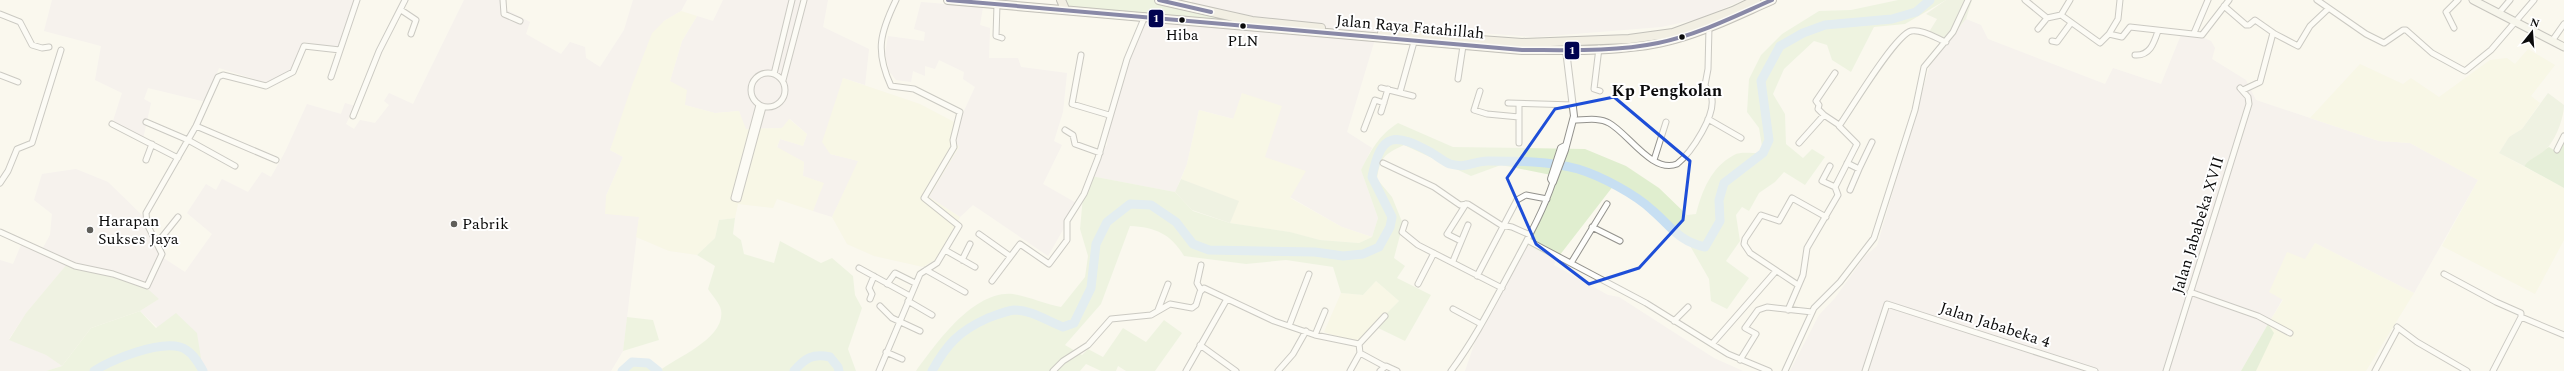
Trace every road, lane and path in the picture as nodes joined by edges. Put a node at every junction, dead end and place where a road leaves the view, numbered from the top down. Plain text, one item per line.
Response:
1 (357, 0) edge
2 (405, 0) edge
3 (503, 0) edge
4 (792, 0) edge
5 (804, 0) edge
6 (896, 0) edge
7 (948, 0) edge
8 (1049, 0) edge
9 (1061, 0) edge
10 (1163, 0) edge
11 (1756, 0) edge
12 (1772, 0) edge
13 (1968, 0) edge
14 (2025, 0) edge
15 (2070, 0) edge
16 (2120, 0) edge
17 (2208, 0) edge
18 (2229, 0) edge
19 (2317, 0) edge
20 (2458, 0) edge
21 (2473, 0) edge
22 (2510, 0) edge
23 (2534, 0) edge
24 (997, 4) junction
25 (2224, 6) junction
26 (1039, 8) junction
27 (1065, 9) junction
28 (2328, 9) junction
29 (401, 10) junction
30 (789, 11) junction
31 (2499, 13) junction
32 (0, 14) edge
33 (800, 14) junction
34 (1145, 16) junction
35 (2061, 16) junction
36 (2047, 18) junction
37 (520, 21) dead end
38 (2516, 22) junction
39 (2071, 23) junction
40 (2564, 24) edge
41 (1709, 27) junction
42 (2454, 28) dead end
43 (2038, 29) dead end
44 (2158, 31) junction
45 (2194, 33) junction
46 (2273, 33) junction
47 (411, 34) dead end
48 (1364, 34) junction
49 (2109, 34) junction
50 (1002, 38) dead end
51 (2052, 41) dead end
52 (2552, 41) junction
53 (1414, 42) junction
54 (1946, 42) junction
55 (1464, 46) junction
56 (49, 47) dead end
57 (2564, 47) edge
58 (1599, 48) junction
59 (61, 50) dead end
60 (340, 50) junction
61 (1566, 50) junction
62 (1082, 55) dead end
63 (2135, 55) dead end
64 (1835, 73) dead end
65 (774, 74) junction
66 (0, 75) edge
67 (331, 77) dead end
68 (1458, 78) dead end
69 (783, 80) junction
70 (18, 82) dead end
71 (1381, 88) dead end
72 (1388, 89) junction
73 (1480, 91) dead end
74 (1600, 91) dead end
75 (1400, 92) junction
76 (1413, 96) dead end
77 (1384, 103) junction
78 (1508, 103) dead end
79 (1520, 104) junction
80 (1574, 105) junction
81 (761, 106) junction
82 (1381, 112) dead end
83 (1109, 115) junction
84 (1824, 115) junction
85 (353, 116) dead end
86 (1519, 117) junction
87 (1708, 119) junction
88 (1573, 120) junction
89 (146, 122) dead end
90 (1666, 122) dead end
91 (112, 124) dead end
92 (1840, 125) junction
93 (196, 126) junction
94 (1364, 129) dead end
95 (1065, 130) dead end
96 (2564, 136) edge
97 (1741, 138) dead end
98 (188, 140) junction
99 (1872, 142) dead end
100 (1519, 143) dead end
101 (1799, 143) dead end
102 (152, 144) junction
103 (2557, 150) dead end
104 (1100, 153) junction
105 (178, 158) junction
106 (146, 160) dead end
107 (276, 160) dead end
108 (1654, 160) junction
109 (1383, 163) dead end
110 (1847, 163) junction
111 (235, 166) dead end
112 (1830, 166) dead end
113 (1859, 169) junction
114 (1553, 181) joint
115 (0, 183) edge
116 (1835, 187) junction
117 (1850, 190) dead end
118 (1547, 199) junction
119 (1466, 204) junction
120 (1607, 204) dead end
121 (178, 217) dead end
122 (1826, 217) junction
123 (1405, 223) dead end
124 (1468, 226) dead end
125 (1504, 226) junction
126 (1592, 227) junction
127 (0, 232) edge
128 (979, 234) dead end
129 (1528, 238) junction
130 (1461, 241) junction
131 (1620, 241) dead end
132 (158, 242) junction
133 (970, 244) dead end
134 (945, 250) junction
135 (1434, 254) junction
136 (1010, 256) junction
137 (962, 260) junction
138 (1453, 261) junction
139 (1571, 263) junction
140 (1201, 265) dead end
141 (974, 267) dead end
142 (859, 268) dead end
143 (926, 270) junction
144 (1776, 271) junction
145 (1309, 274) dead end
146 (2444, 274) dead end
147 (874, 276) junction
148 (1477, 276) junction
149 (992, 281) dead end
150 (916, 283) junction
151 (887, 284) junction
152 (1168, 284) dead end
153 (1418, 284) dead end
154 (1798, 285) junction
155 (1502, 288) junction
156 (1201, 290) junction
157 (965, 292) dead end
158 (2190, 292) junction
159 (909, 298) junction
160 (870, 299) dead end
161 (1227, 300) junction
162 (880, 306) dead end
163 (1453, 308) dead end
164 (1688, 308) dead end
165 (1158, 310) junction
166 (1788, 310) junction
167 (1325, 311) dead end
168 (1812, 312) junction
169 (932, 315) dead end
170 (1385, 316) dead end
171 (2521, 317) junction
172 (899, 321) junction
173 (1674, 321) junction
174 (1481, 324) junction
175 (1289, 326) junction
176 (920, 331) dead end
177 (1306, 331) junction
178 (2290, 334) dead end
179 (1315, 335) junction
180 (2564, 335) edge
181 (1359, 344) junction
182 (1712, 344) junction
183 (1200, 345) junction
184 (886, 352) junction
185 (1360, 353) junction
186 (902, 360) dead end
187 (1740, 360) junction
188 (2456, 365) junction
189 (1384, 366) junction
190 (879, 371) edge
191 (1053, 371) edge
192 (1186, 371) edge
193 (1236, 371) edge
194 (1278, 371) edge
195 (1350, 371) edge
196 (1380, 371) edge
197 (1397, 371) edge
198 (1451, 371) edge
199 (1769, 371) edge
200 (1785, 371) edge
201 (1865, 371) edge
202 (2095, 371) edge
203 (2166, 371) edge
204 (2376, 371) edge
205 (2452, 371) edge
206 (2467, 371) edge
207 (2493, 371) edge

1 - 60 street
2 - 29 street
3 - 37 street
4 - 30 street
5 - 33 street
6 - 134 street
7 - 24 highway, Jalan Raya Fatahillah
8 - 26 highway
9 - 27 highway
10 - 48 highway, Jalan Raya Fatahillah
11 - 48 highway, Jalan Raya Fatahillah
12 - 41 highway, Jalan Raya Fatahillah
13 - 54 street
14 - 36 street
15 - 35 street
16 - 49 street
17 - 45 street
18 - 25 street
19 - 28 street
20 - 42 street
21 - 31 main road
22 - 31 street
23 - 38 street
24 - 26 highway, Jalan Raya Fatahillah
24 - 50 street
25 - 45 street
25 - 46 street
26 - 27 highway, Jalan Raya Fatahillah
27 - 34 highway, Jalan Raya Fatahillah
28 - 38 street
28 - 46 street
29 - 47 street
29 - 85 street
30 - 33 street
30 - 65 street
31 - 38 main road
32 - 56 street
33 - 69 street
34 - 48 highway, Jalan Raya Fatahillah
34 - 83 street
35 - 36 street
35 - 39 street
36 - 43 street
38 - 52 main road
39 - 49 street
39 - 51 street
40 - 52 street
41 - 58 highway, Jalan Raya Fatahillah
41 - 87 street
44 - 45 street
44 - 49 street
44 - 63 street
46 - 158 street, Jalan Jababeka XVII
48 - 53 highway, Jalan Raya Fatahillah
52 - 57 main road
53 - 55 highway, Jalan Raya Fatahillah
53 - 75 street
54 - 92 street
54 - 168 street
55 - 61 highway, Jalan Raya Fatahillah
55 - 68 street
58 - 61 highway, Jalan Raya Fatahillah
58 - 74 street
59 - 115 street
60 - 67 street
60 - 93 street
61 - 80 street
62 - 83 street
64 - 84 street
65 - 69 street
65 - 81 street
66 - 70 street
69 - 81 street
71 - 72 street
72 - 75 street
72 - 77 street
73 - 86 street
75 - 76 street
77 - 82 street
77 - 94 street
78 - 79 street
79 - 80 street
79 - 86 street
80 - 88 street
81 - 81 street
83 - 104 street
84 - 92 street
84 - 101 street
86 - 100 street
87 - 97 street
87 - 108 street
88 - 108 street
88 - 114 street
89 - 98 street
90 - 108 street
91 - 102 street
92 - 110 street
93 - 98 street
93 - 107 street
95 - 104 street
96 - 103 street
98 - 105 street
98 - 111 street
99 - 113 street
102 - 105 street
102 - 106 street
104 - 136 street
105 - 132 street
109 - 119 street
110 - 113 street
110 - 116 street
112 - 116 street
113 - 117 street
114 - 118 street
116 - 122 street
118 - 125 street
118 - 129 street
119 - 125 street
119 - 130 street
120 - 126 street
121 - 132 street
122 - 144 street
122 - 154 street
123 - 135 street
124 - 130 street
125 - 129 street
125 - 148 street
126 - 131 street
126 - 139 street
127 - 132 street
128 - 136 street
129 - 139 street
129 - 155 street
130 - 138 street
133 - 137 street
134 - 137 street
134 - 143 street
135 - 138 street
135 - 153 street
136 - 149 street
137 - 141 street
138 - 148 street
139 - 173 street
140 - 156 street
142 - 147 street
143 - 150 street
143 - 157 street
144 - 154 street
144 - 182 street
145 - 175 street
146 - 171 street
147 - 151 street
147 - 160 street
148 - 155 street
150 - 151 street
150 - 159 street
151 - 159 street
152 - 165 street
154 - 166 street
155 - 174 street
156 - 161 street
156 - 165 street
158 - 178 street
158 - 203 street, Jalan Jababeka XVII
159 - 169 street
159 - 172 street
161 - 175 street
161 - 183 street
162 - 172 street
163 - 174 street
164 - 173 street
165 - 191 street
166 - 168 street
166 - 187 street
167 - 179 street
168 - 200 street
170 - 181 street
171 - 180 street
171 - 207 street
172 - 176 street
172 - 184 street
173 - 182 street
174 - 198 street
175 - 177 street
177 - 179 street
177 - 194 street
179 - 181 street
181 - 185 street
182 - 187 street
183 - 192 street
183 - 193 street
184 - 186 street
184 - 190 street
185 - 189 street
185 - 195 street
187 - 199 street
188 - 204 street
188 - 205 street
188 - 206 street
189 - 196 street
189 - 197 street
201 - 202 street, Jalan Jababeka 4

